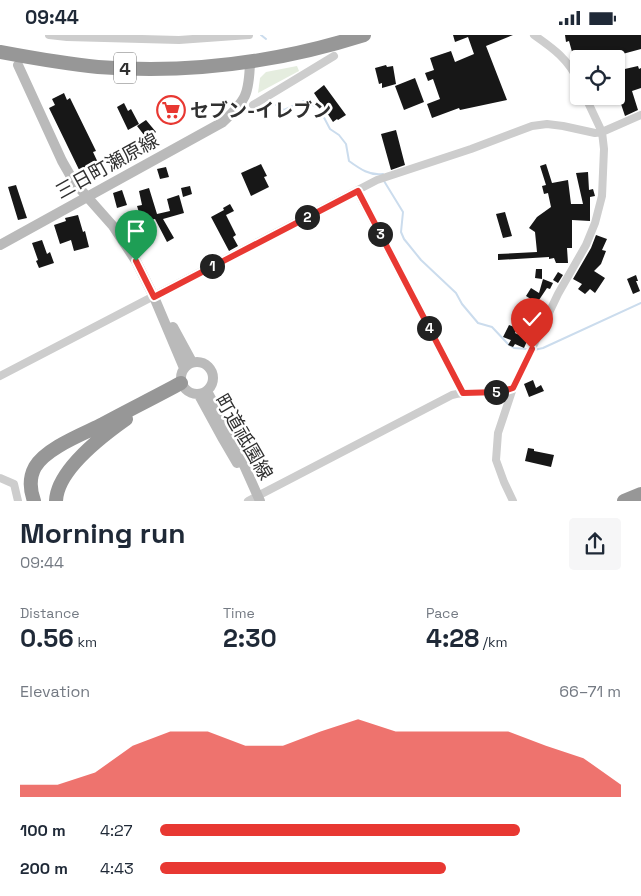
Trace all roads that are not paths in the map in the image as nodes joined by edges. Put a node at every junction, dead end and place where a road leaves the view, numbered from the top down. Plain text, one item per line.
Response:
1 (49, 35) edge
2 (249, 35) edge
3 (364, 35) edge
4 (534, 35) edge
5 (0, 52) edge
6 (334, 56) dead end
7 (250, 62) junction
8 (18, 65) dead end
9 (570, 65) edge
10 (253, 105) dead end
11 (589, 105) edge
12 (641, 115) edge
13 (602, 132) junction
14 (358, 191) junction
15 (88, 197) junction
16 (0, 245) edge
17 (154, 297) junction
18 (188, 365) junction
19 (0, 376) edge
20 (183, 386) junction
21 (513, 388) junction
22 (203, 393) junction
23 (463, 393) junction
24 (0, 478) edge
25 (641, 494) edge
26 (259, 498) edge
27 (18, 501) edge
28 (34, 501) edge
29 (56, 501) edge
30 (248, 501) edge
31 (513, 501) edge
32 (624, 501) edge

1 - 2 street
3 - 7 highway, 4
4 - 9 street
5 - 7 highway, 4
6 - 10 street
7 - 15 street, 三日町瀬原線
8 - 15 street
11 - 13 street
12 - 13 street
13 - 14 street
13 - 21 street
14 - 17 street
14 - 23 street
15 - 16 street, 三日町瀬原線
15 - 17 street
17 - 18 street
17 - 19 street
18 - 20 street
18 - 22 street, 町道祗園線
20 - 22 street, 町道祗園線
20 - 28 highway
20 - 29 highway
21 - 23 street
21 - 31 street
22 - 26 street, 町道祗園線
23 - 26 street
24 - 27 street
25 - 32 highway
26 - 30 street

